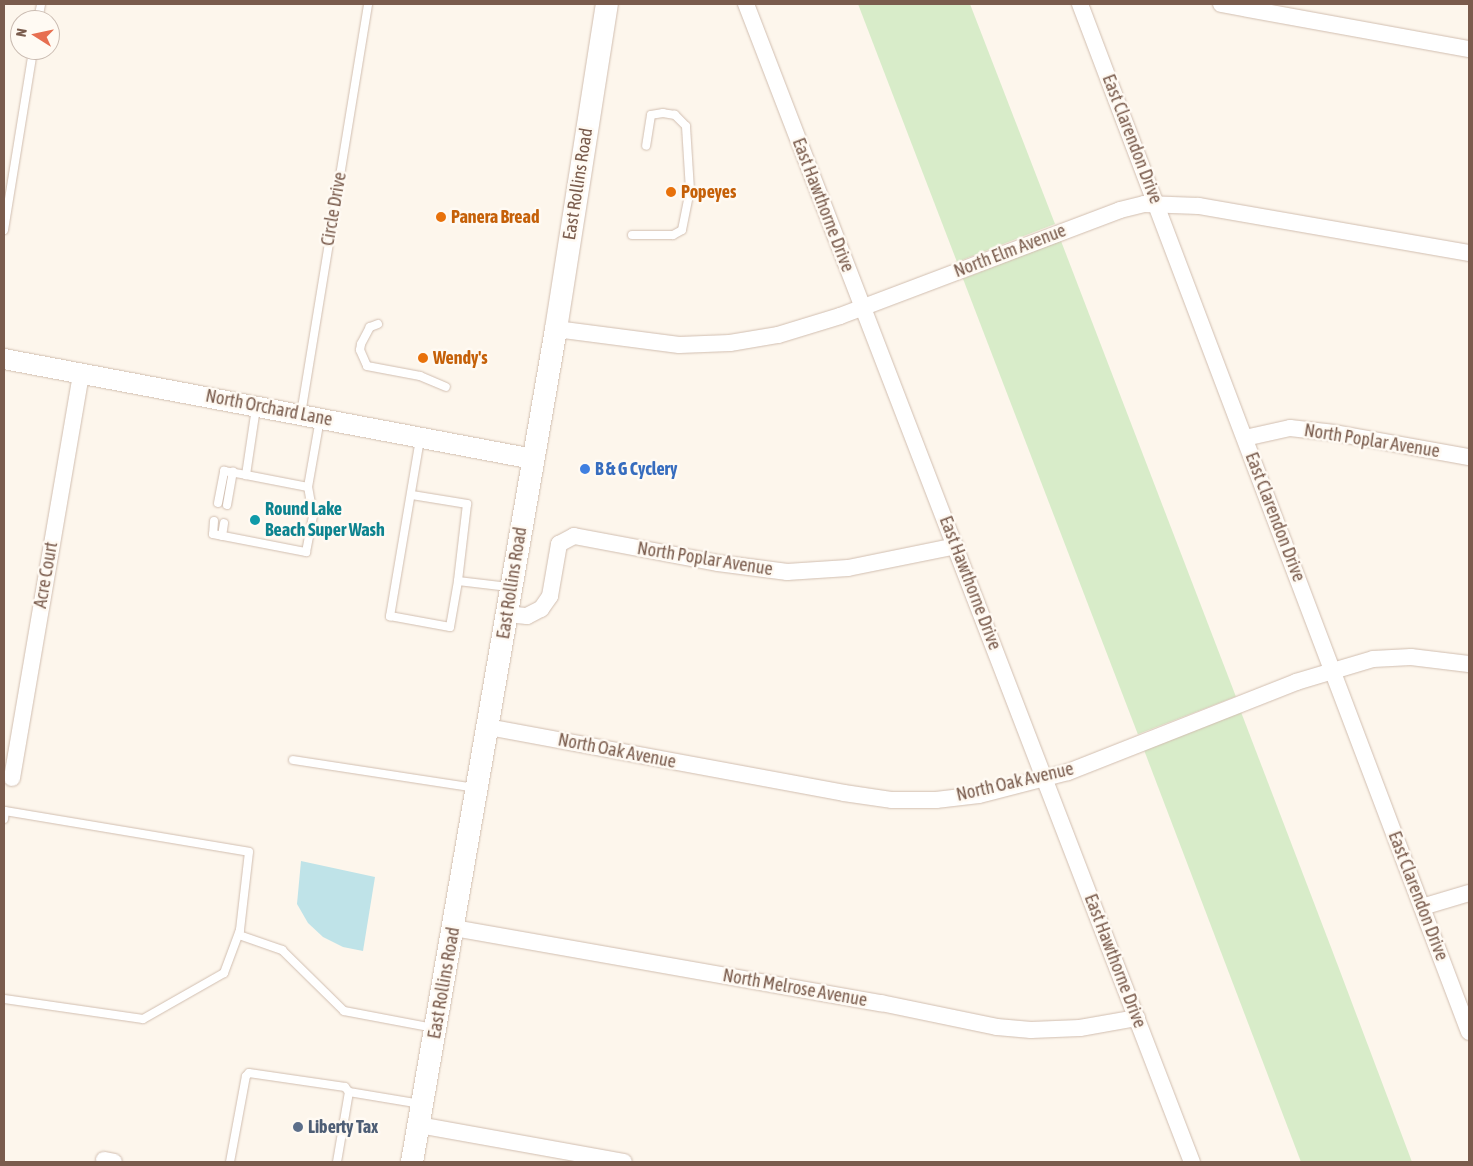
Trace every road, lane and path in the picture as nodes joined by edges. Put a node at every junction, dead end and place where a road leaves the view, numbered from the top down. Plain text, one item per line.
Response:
1 (368, 4) edge
2 (607, 4) edge
3 (746, 4) edge
4 (1080, 4) edge
5 (1221, 4) edge
6 (1469, 49) edge
7 (31, 60) edge
8 (646, 146) dead end
9 (1157, 204) junction
10 (4, 230) edge
11 (632, 235) dead end
12 (1469, 253) edge
13 (862, 307) junction
14 (378, 324) dead end
15 (556, 329) junction
16 (4, 359) edge
17 (81, 373) junction
18 (446, 387) dead end
19 (257, 406) junction
20 (311, 416) junction
21 (420, 437) junction
22 (1245, 438) junction
23 (533, 458) junction
24 (1469, 458) edge
25 (233, 472) junction
26 (246, 475) junction
27 (308, 487) junction
28 (412, 495) junction
29 (218, 503) dead end
30 (227, 505) dead end
31 (214, 521) dead end
32 (224, 523) dead end
33 (222, 536) junction
34 (956, 546) junction
35 (458, 581) junction
36 (511, 587) junction
37 (507, 614) junction
38 (1469, 664) edge
39 (1333, 670) junction
40 (488, 727) junction
41 (293, 760) dead end
42 (12, 778) dead end
43 (1046, 778) junction
44 (478, 789) junction
45 (4, 819) edge
46 (1469, 893) edge
47 (1422, 907) junction
48 (454, 928) junction
49 (240, 930) junction
50 (4, 999) edge
51 (1137, 1018) junction
52 (436, 1029) junction
53 (1469, 1032) edge
54 (348, 1092) junction
55 (421, 1114) junction
56 (230, 1162) edge
57 (337, 1162) edge
58 (412, 1162) edge
59 (624, 1162) edge
60 (1192, 1162) edge

1 - 20 lane, Circle Drive
2 - 15 main road, East Rollins Road
3 - 13 street, East Hawthorne Drive
4 - 9 street, East Clarendon Drive
5 - 6 street
7 - 10 lane
8 - 11 lane
9 - 12 street, North Elm Avenue
9 - 13 street, North Elm Avenue
9 - 22 street, East Clarendon Drive
13 - 15 street, North Elm Avenue
13 - 34 street, East Hawthorne Drive
14 - 18 lane
15 - 23 main road, East Rollins Road
16 - 17 street, North Orchard Lane
17 - 19 street, North Orchard Lane
17 - 42 street, Acre Court
19 - 20 street, North Orchard Lane
19 - 26 lane
20 - 21 street, North Orchard Lane
20 - 27 lane, Circle Drive
21 - 23 street, North Orchard Lane
21 - 28 lane
22 - 24 street, North Poplar Avenue
22 - 39 street, East Clarendon Drive
23 - 36 main road, East Rollins Road
25 - 26 lane
25 - 29 lane
25 - 30 lane
26 - 27 lane
27 - 33 lane, Circle Drive
28 - 35 lane
28 - 35 lane
31 - 33 lane
32 - 33 lane
34 - 37 street, North Poplar Avenue
34 - 43 street, East Hawthorne Drive
35 - 36 lane
36 - 37 main road, East Rollins Road
37 - 40 main road, East Rollins Road
38 - 39 street, North Oak Avenue
39 - 43 street, North Oak Avenue
39 - 47 street, East Clarendon Drive
40 - 43 street, North Oak Avenue
40 - 44 main road, East Rollins Road
41 - 44 lane
43 - 51 street, East Hawthorne Drive
44 - 48 main road, East Rollins Road
45 - 49 lane
46 - 47 street
47 - 53 street, East Clarendon Drive
48 - 51 street, North Melrose Avenue
48 - 52 main road, East Rollins Road
49 - 50 lane
49 - 52 lane
51 - 60 street, East Hawthorne Drive
52 - 55 main road, East Rollins Road
54 - 55 lane
54 - 56 lane
54 - 57 lane
55 - 58 main road, East Rollins Road
55 - 59 street

